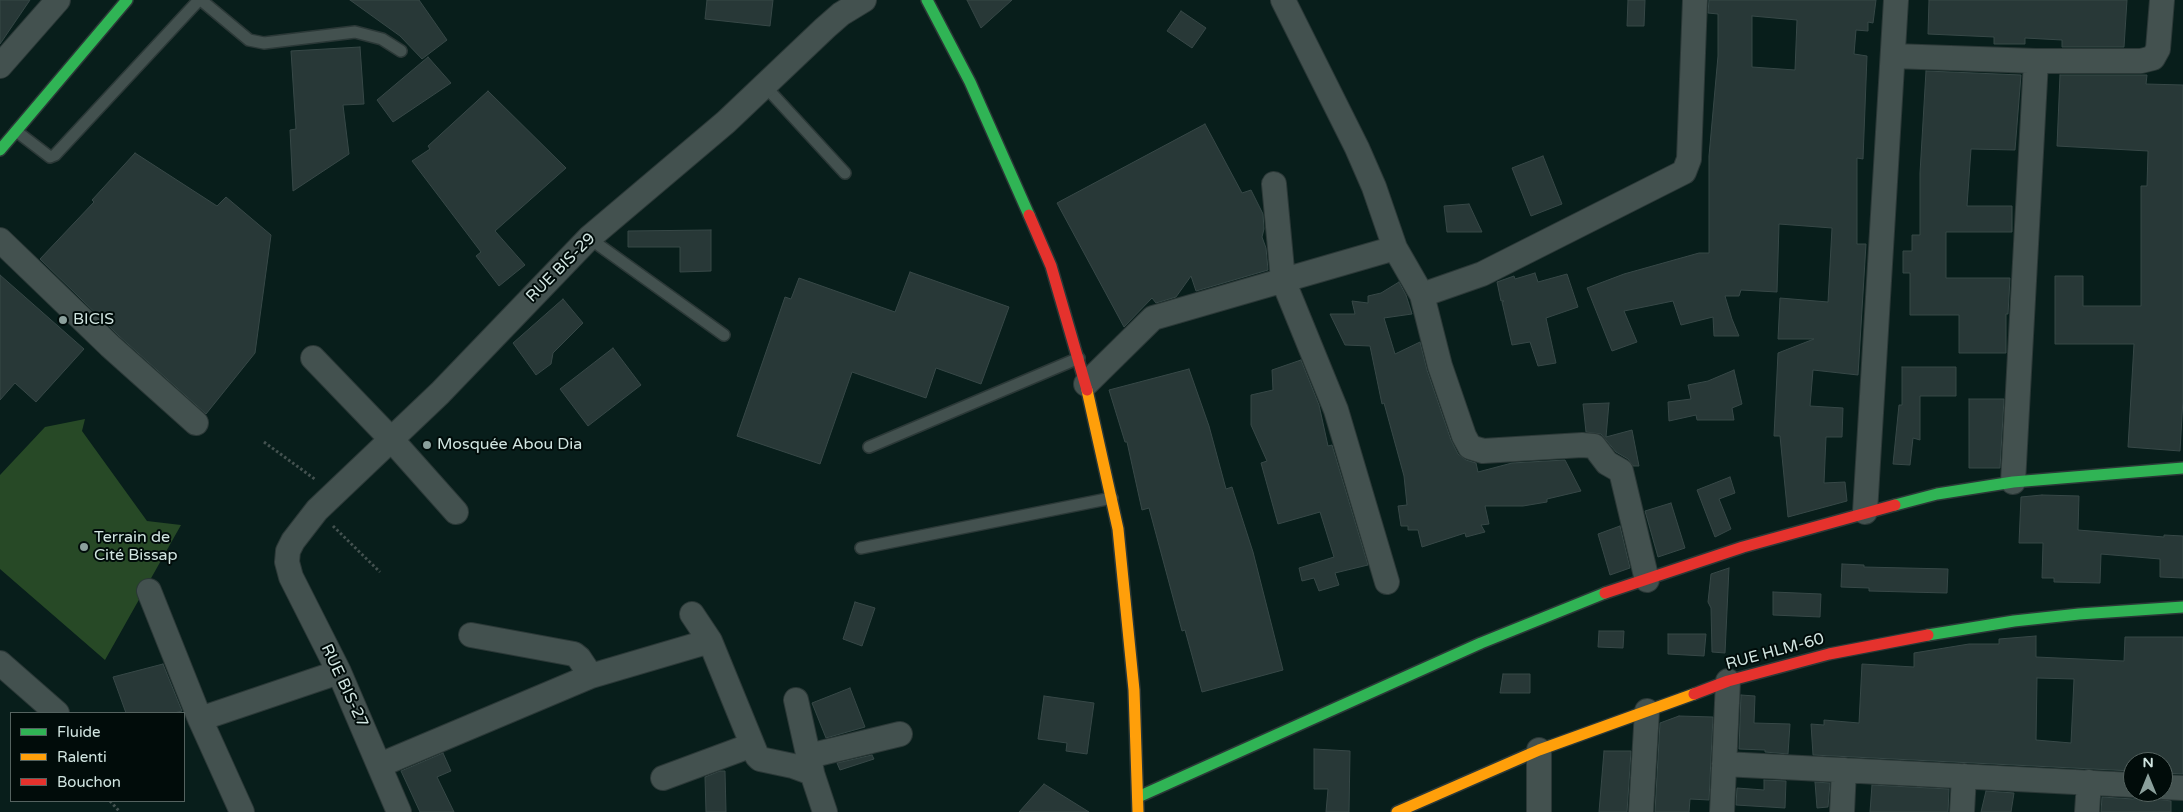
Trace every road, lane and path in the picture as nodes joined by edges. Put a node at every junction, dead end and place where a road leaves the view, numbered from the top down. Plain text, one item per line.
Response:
1 (58, 0) edge
2 (128, 0) edge
3 (200, 0) edge
4 (864, 0) edge
5 (927, 0) edge
6 (1283, 0) edge
7 (1695, 0) edge
8 (1896, 0) edge
9 (2162, 0) edge
10 (401, 51) dead end
11 (1893, 56) junction
12 (2036, 61) junction
13 (0, 66) edge
14 (764, 85) junction
15 (16, 131) junction
16 (0, 150) edge
17 (845, 173) dead end
18 (1274, 184) dead end
19 (590, 238) junction
20 (0, 240) edge
21 (1395, 248) junction
22 (1283, 280) junction
23 (1422, 295) junction
24 (724, 335) dead end
25 (313, 358) dead end
26 (1079, 358) junction
27 (1086, 384) junction
28 (196, 423) dead end
29 (391, 438) junction
30 (264, 442) dead end
31 (868, 447) dead end
32 (2183, 468) edge
33 (2013, 482) junction
34 (334, 493) junction
35 (1112, 498) junction
36 (317, 510) junction
37 (456, 512) dead end
38 (1866, 512) junction
39 (861, 548) dead end
40 (287, 562) joint
41 (380, 572) dead end
42 (1647, 580) junction
43 (1388, 582) dead end
44 (149, 591) dead end
45 (2183, 607) edge
46 (692, 614) dead end
47 (471, 635) dead end
48 (710, 641) junction
49 (0, 663) edge
50 (339, 672) junction
51 (590, 676) junction
52 (1728, 681) junction
53 (796, 700) dead end
54 (1647, 711) junction
55 (56, 712) edge
56 (200, 719) junction
57 (900, 734) dead end
58 (752, 745) junction
59 (1539, 750) junction
60 (380, 764) junction
61 (811, 764) junction
62 (1724, 764) junction
63 (1844, 770) junction
64 (1964, 776) junction
65 (663, 778) dead end
66 (2089, 782) junction
67 (2123, 784) edge
68 (1138, 797) junction
69 (111, 802) edge
70 (120, 812) edge
71 (242, 812) edge
72 (399, 812) edge
73 (824, 812) edge
74 (1138, 812) edge
75 (1397, 812) edge
76 (1539, 812) edge
77 (1641, 812) edge
78 (1722, 812) edge
79 (1842, 812) edge
80 (1962, 812) edge
81 (2087, 812) edge

1 - 13 street
2 - 15 street
3 - 10 lane
3 - 15 lane
4 - 14 street, RUE BIS-29
5 - 26 street
6 - 21 street
7 - 23 street
8 - 11 street
9 - 12 street
11 - 12 street
11 - 38 street
12 - 33 street
14 - 17 lane
14 - 19 street, RUE BIS-29
15 - 16 street
18 - 22 street
19 - 24 lane
19 - 29 street, RUE BIS-29
20 - 28 street
21 - 22 street
21 - 23 street
22 - 27 street
22 - 43 street
23 - 42 street
25 - 29 street
26 - 27 street
26 - 31 lane
27 - 35 street
29 - 34 street, RUE BIS-29
29 - 37 street
30 - 34 path
32 - 33 street
33 - 38 street
34 - 36 street, RUE BIS-29
35 - 39 lane
35 - 68 street
36 - 40 street, RUE BIS-29
36 - 41 path
38 - 42 street
40 - 50 street, RUE BIS-27
42 - 68 street
44 - 56 street
45 - 52 street, RUE HLM-60
46 - 48 street
47 - 51 street
48 - 51 street
48 - 58 street
49 - 55 street
50 - 56 street
50 - 60 street, RUE BIS-27
51 - 60 street
52 - 54 street, RUE HLM-60
52 - 62 street
53 - 61 street
54 - 59 street, RUE HLM-60
54 - 77 street
56 - 71 street
57 - 61 street
58 - 61 street
58 - 65 street
59 - 75 street, RUE HLM-60
59 - 76 street
60 - 72 street, RUE BIS-27
61 - 73 street
62 - 63 street
62 - 78 street
63 - 64 street
63 - 79 street
64 - 66 street
64 - 80 street
66 - 67 street
66 - 81 street
68 - 74 street
69 - 70 path

